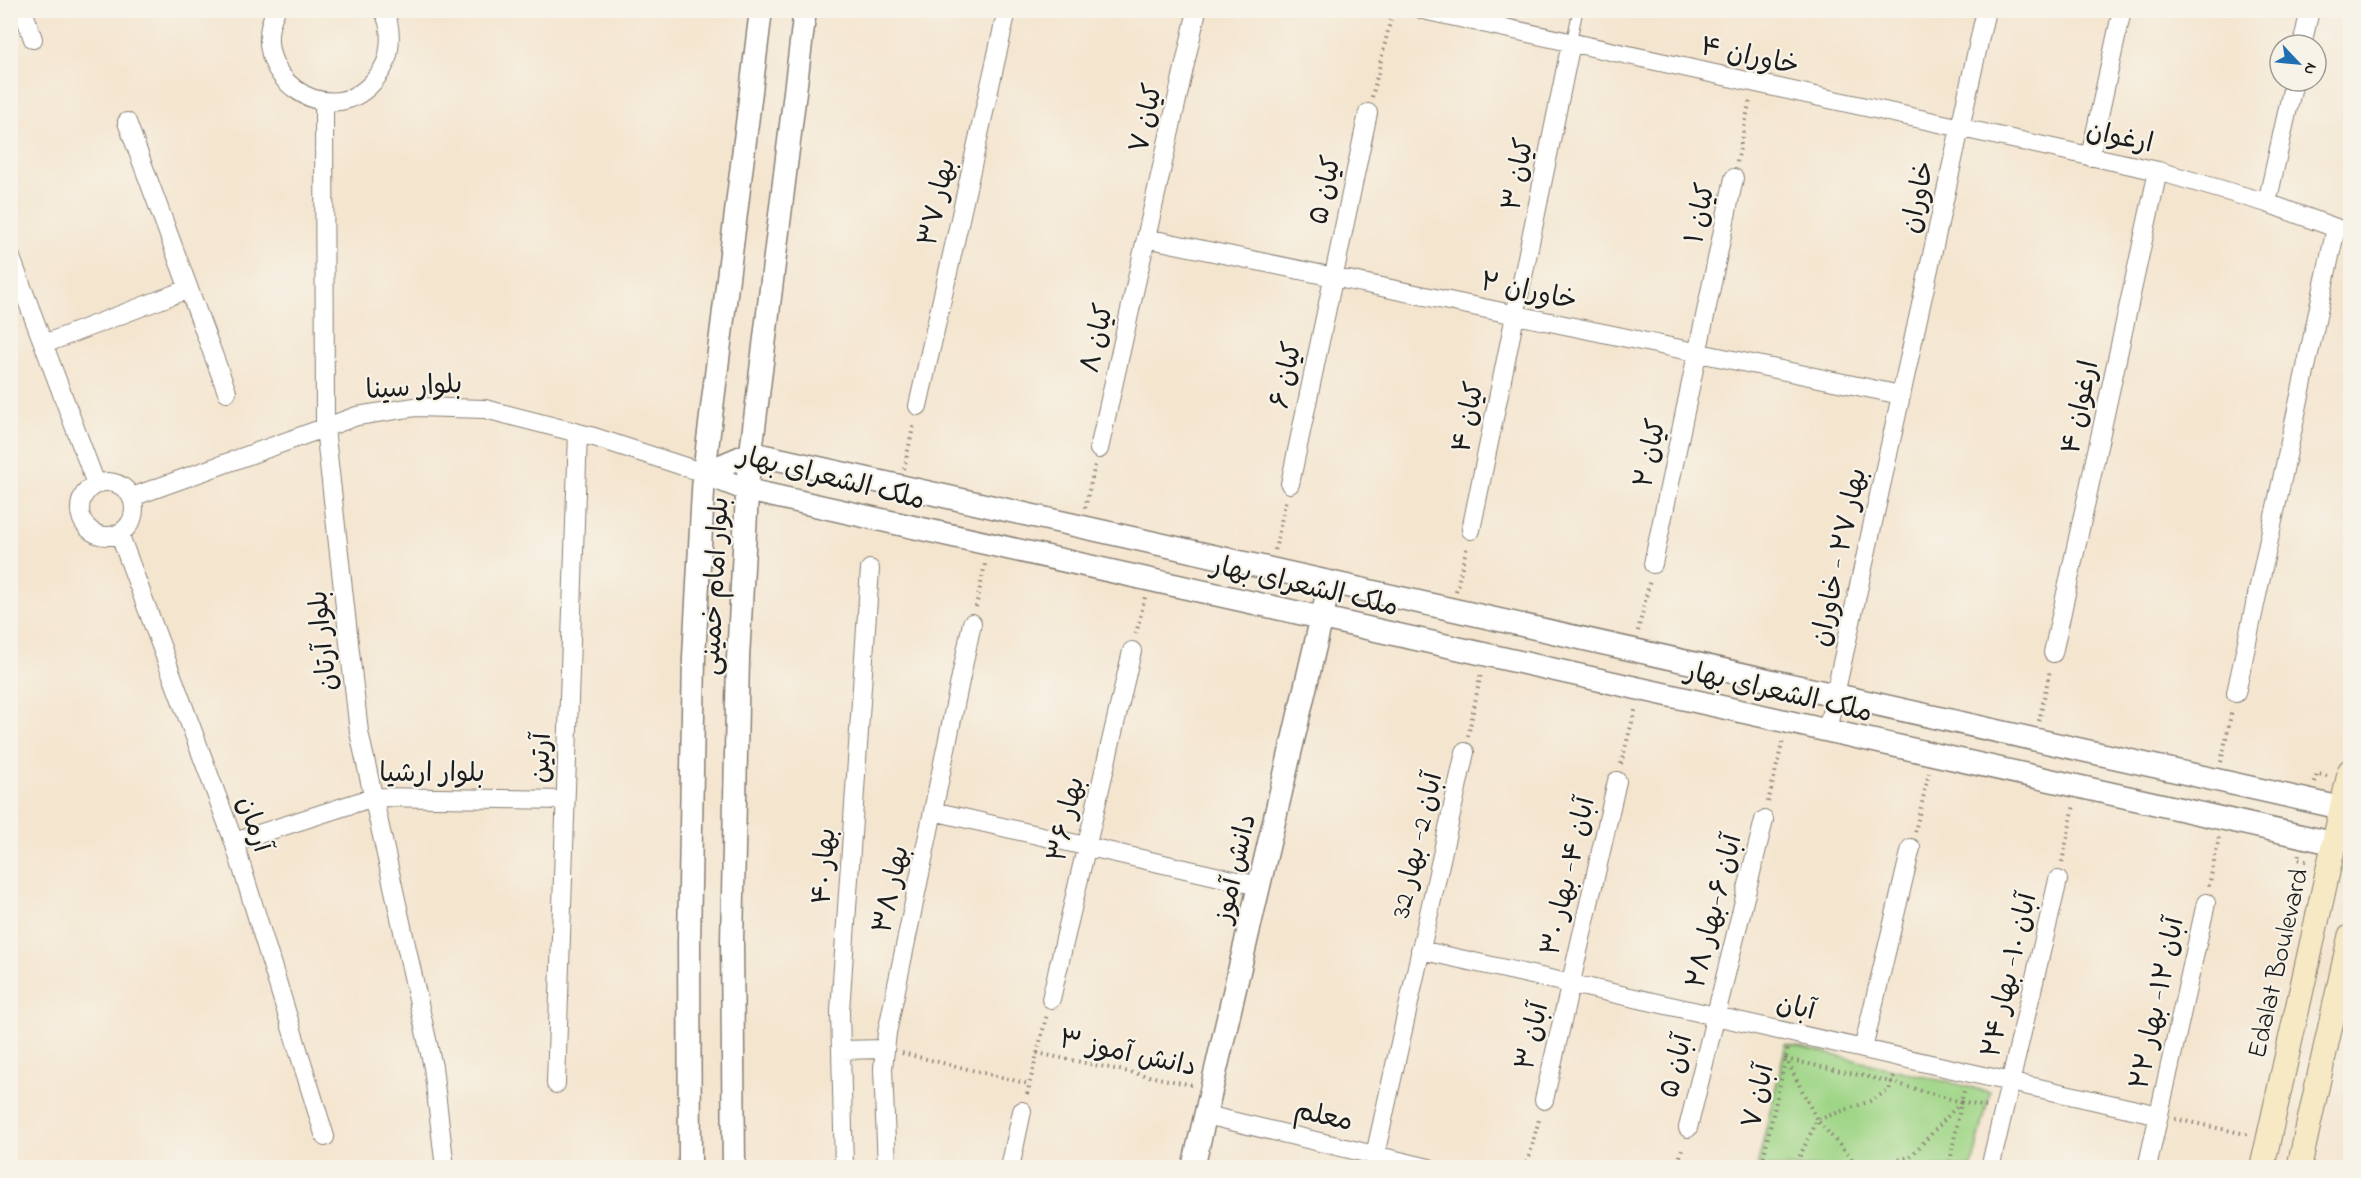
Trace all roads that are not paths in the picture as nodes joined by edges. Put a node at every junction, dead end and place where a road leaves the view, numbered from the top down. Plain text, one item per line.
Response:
1 (23, 10) edge
2 (383, 10) edge
3 (761, 10) edge
4 (805, 10) edge
5 (1007, 10) edge
6 (1197, 10) edge
7 (1423, 10) edge
8 (1578, 10) edge
9 (1986, 10) edge
10 (2122, 10) edge
11 (2310, 10) edge
12 (269, 13) edge
13 (2305, 33) edge
14 (33, 39) dead end
15 (1571, 43) junction
16 (2291, 93) edge
17 (324, 101) junction
18 (1368, 113) road end
19 (127, 122) dead end
20 (1960, 128) junction
21 (2090, 157) junction
22 (2157, 171) junction
23 (1734, 178) road end
24 (2267, 203) junction
25 (1146, 238) junction
26 (10, 255) edge
27 (1333, 277) junction
28 (188, 289) junction
29 (1516, 315) junction
30 (44, 344) junction
31 (1698, 353) junction
32 (227, 392) dead end
33 (1901, 395) junction
34 (918, 406) road end
35 (325, 428) junction
36 (578, 433) junction
37 (1099, 449) road end
38 (751, 453) junction
39 (704, 473) junction
40 (96, 484) junction
41 (1290, 484) road end
42 (747, 490) junction
43 (132, 497) junction
44 (1471, 530) road end
45 (119, 533) junction
46 (1653, 564) road end
47 (870, 569) dead end
48 (1330, 582) junction
49 (1322, 618) junction
50 (972, 623) road end
51 (1132, 651) road end
52 (2053, 653) road end
53 (2236, 693) road end
54 (1835, 695) junction
55 (1827, 731) junction
56 (1465, 752) road end
57 (2350, 771) edge
58 (1617, 781) road end
59 (374, 797) junction
60 (565, 800) junction
61 (933, 811) junction
62 (2346, 811) edge
63 (1764, 820) road end
64 (2342, 841) edge
65 (234, 842) junction
66 (1086, 846) junction
67 (1911, 848) road end
68 (2058, 880) road end
69 (1259, 886) junction
70 (2206, 903) road end
71 (2350, 937) edge
72 (1420, 950) junction
73 (1571, 984) junction
74 (1051, 999) road end
75 (1715, 1016) junction
76 (885, 1049) junction
77 (1863, 1049) junction
78 (841, 1050) junction
79 (2011, 1082) junction
80 (556, 1084) dead end
81 (1544, 1100) road end
82 (1022, 1110) road end
83 (1206, 1115) junction
84 (2159, 1115) junction
85 (1688, 1128) dead end
86 (324, 1137) dead end
87 (1375, 1155) junction
88 (445, 1167) edge
89 (690, 1167) edge
90 (734, 1167) edge
91 (844, 1167) edge
92 (887, 1167) edge
93 (1010, 1167) edge
94 (1193, 1167) edge
95 (1430, 1167) edge
96 (1990, 1167) edge
97 (2146, 1167) edge
98 (2262, 1167) edge
99 (2299, 1167) edge

1 - 14 street
2 - 17 street
3 - 39 street, بلوار امام خمینی
4 - 38 street, بلوار امام خمینی
5 - 34 street, بهار ۳۷
6 - 25 street, کیان ۷
7 - 15 street, خاوران ۴
8 - 15 lane
9 - 20 street, خاوران
10 - 21 street
11 - 13 street
12 - 17 street
15 - 20 street, خاوران ۴
15 - 29 street, کیان ۳
16 - 24 street
17 - 35 street, بلوار آرتان
18 - 27 street, کیان ۵
19 - 28 street
20 - 21 street, ارغوان
20 - 33 street, خاوران
21 - 22 street, ارغوان
22 - 24 street, ارغوان
22 - 52 street, ارغوان ۴
23 - 31 street, کیان ۱
24 - 53 street, ارغوان
25 - 27 street, خاوران ۲
25 - 37 street, کیان ۸
26 - 30 street
27 - 29 street, خاوران ۲
27 - 41 street, کیان ۶
28 - 30 street
28 - 32 street
29 - 31 street, خاوران ۲
29 - 44 street, کیان ۴
30 - 40 street
31 - 33 street, خاوران ۲
31 - 46 street, کیان ۲
33 - 54 street, بهار ۲۷ - خاوران
35 - 36 street, بلوار سینا
35 - 43 street, بلوار سینا
35 - 59 street, بلوار آرتان
36 - 39 street, بلوار سینا
36 - 60 street, آرتین
38 - 39 street, ملک الشعرای بهار
38 - 42 street, بلوار امام خمینی
38 - 48 street, ملک الشعرای بهار
39 - 42 street, ملک الشعرای بهار
39 - 89 street, بلوار امام خمینی
40 - 43 street
40 - 45 street
42 - 49 street, ملک الشعرای بهار
42 - 90 street, بلوار امام خمینی
43 - 45 street
45 - 65 street, آرمان
47 - 78 street, بهار ۴۰
48 - 49 street, دانش آموز
48 - 54 street, ملک الشعرای بهار
49 - 55 street, ملک الشعرای بهار
49 - 69 street, دانش آموز
50 - 61 street, بهار ۳۸
51 - 66 street, بهار ۳۶
54 - 55 street, بهار ۲۷ - خاوران
54 - 62 street, ملک الشعرای بهار
55 - 64 street, ملک الشعرای بهار
56 - 72 street, آبان 2- بهار 32
57 - 62 main road, Edalat Boulevard
58 - 73 street, آبان ۴- بهار ۳۰
59 - 60 street, بلوار ارشیا
59 - 65 street, بلوار ارشیا
59 - 88 street, بلوار آرتان
60 - 80 street, آرتین
61 - 66 street
61 - 76 street, بهار ۳۸
62 - 64 main road, Edalat Boulevard
63 - 75 street, آبان ۶-بهار ۲۸
64 - 98 main road, Edalat Boulevard
65 - 86 street, آرمان
66 - 69 street
66 - 74 street, بهار ۳۶
67 - 77 street
68 - 79 street, آبان ۱۰- بهار ۲۴
69 - 83 street, دانش آموز
70 - 84 street, آبان ۱۲- بهار ۲۲
71 - 99 main road
72 - 73 street, آبان
72 - 87 street, آبان 2- بهار 32
73 - 75 street, آبان
73 - 81 street, آبان ۳
75 - 77 street, آبان
75 - 85 street, آبان ۵
76 - 78 street
76 - 92 street, بهار ۳۸
77 - 79 street, آبان
78 - 91 street, بهار ۴۰
79 - 84 street, آبان
79 - 96 street, آبان ۱۰- بهار ۲۴
82 - 93 street
83 - 87 street, معلم
83 - 94 street, دانش آموز
84 - 97 street, آبان ۱۲- بهار ۲۲
87 - 95 street, معلم

